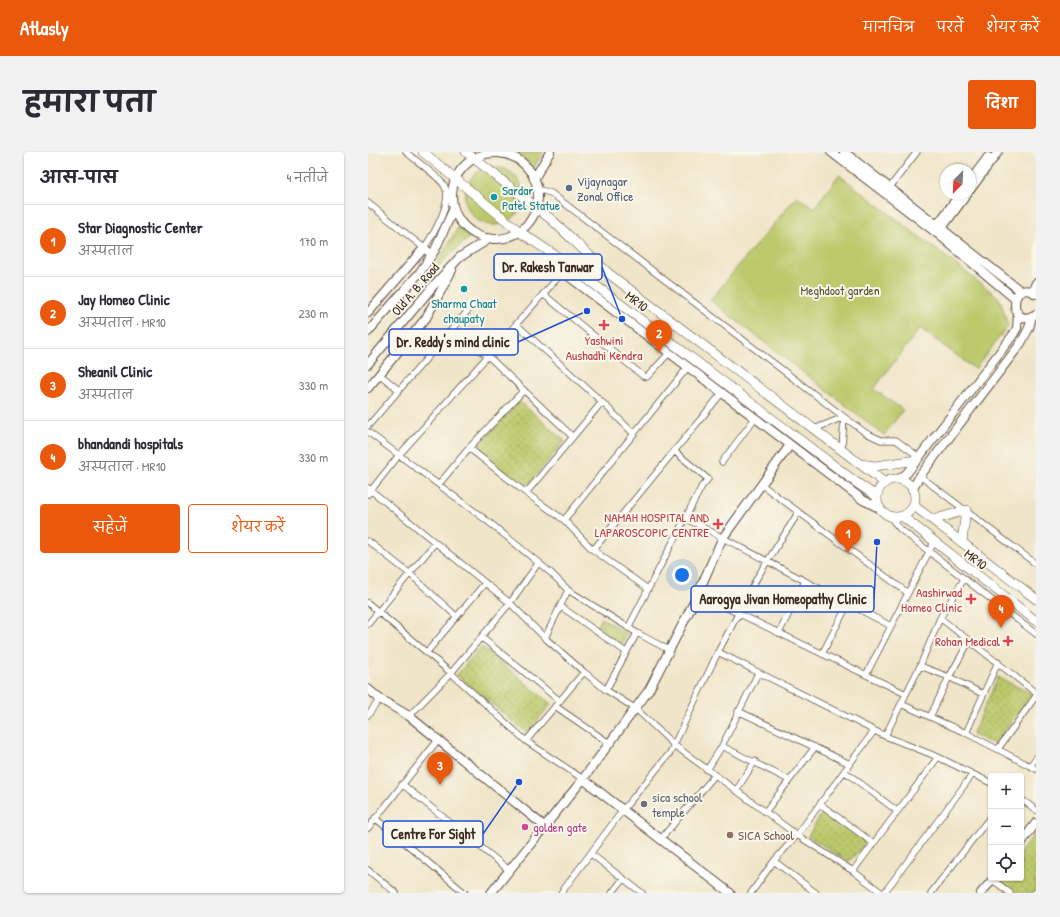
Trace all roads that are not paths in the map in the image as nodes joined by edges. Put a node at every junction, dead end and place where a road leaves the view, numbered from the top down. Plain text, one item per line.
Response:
1 (406, 152) edge
2 (423, 152) edge
3 (466, 152) edge
4 (550, 152) edge
5 (831, 152) edge
6 (917, 152) edge
7 (992, 152) edge
8 (998, 152) edge
9 (505, 153) edge
10 (849, 153) edge
11 (476, 158) junction
12 (976, 173) edge
13 (456, 179) junction
14 (534, 179) junction
15 (976, 182) edge
16 (890, 187) junction
17 (537, 189) junction
18 (956, 200) edge
19 (962, 200) edge
20 (368, 203) edge
21 (454, 208) junction
22 (537, 208) junction
23 (937, 229) junction
24 (520, 232) junction
25 (488, 239) junction
26 (424, 248) junction
27 (432, 255) junction
28 (460, 257) junction
29 (566, 269) junction
30 (1036, 283) edge
31 (1022, 292) junction
32 (1034, 293) edge
33 (543, 294) junction
34 (1015, 299) junction
35 (472, 306) dead end
36 (368, 313) edge
37 (1018, 313) junction
38 (1034, 315) edge
39 (516, 324) junction
40 (452, 331) junction
41 (368, 332) edge
42 (669, 353) junction
43 (488, 356) junction
44 (368, 364) edge
45 (688, 367) junction
46 (379, 374) junction
47 (368, 388) edge
48 (399, 390) junction
49 (524, 390) junction
50 (722, 393) junction
51 (602, 402) junction
52 (755, 418) junction
53 (844, 418) junction
54 (368, 426) edge
55 (814, 429) junction
56 (368, 432) edge
57 (634, 434) junction
58 (573, 437) junction
59 (790, 445) junction
60 (469, 448) junction
61 (842, 450) junction
62 (674, 451) junction
63 (400, 454) junction
64 (918, 458) junction
65 (722, 462) dead end
66 (858, 464) junction
67 (920, 476) junction
68 (899, 479) junction
69 (884, 483) junction
70 (439, 484) junction
71 (762, 485) junction
72 (912, 489) junction
73 (369, 491) edge
74 (526, 494) junction
75 (876, 496) junction
76 (914, 505) junction
77 (880, 508) junction
78 (966, 510) junction
79 (798, 513) junction
80 (889, 516) junction
81 (902, 516) junction
82 (685, 518) junction
83 (564, 520) junction
84 (933, 520) junction
85 (722, 539) junction
86 (368, 541) edge
87 (934, 542) junction
88 (962, 542) junction
89 (435, 543) junction
90 (593, 550) junction
91 (928, 551) junction
92 (767, 561) junction
93 (539, 562) junction
94 (1036, 564) edge
95 (410, 573) junction
96 (964, 579) junction
97 (805, 581) junction
98 (485, 583) junction
99 (648, 589) junction
100 (568, 590) junction
101 (908, 593) junction
102 (698, 594) junction
103 (1036, 599) edge
104 (368, 603) edge
105 (510, 603) junction
106 (848, 604) junction
107 (560, 606) junction
108 (379, 611) junction
109 (739, 614) junction
110 (456, 616) junction
111 (940, 618) junction
112 (1036, 621) edge
113 (368, 624) edge
114 (891, 626) junction
115 (628, 628) junction
116 (637, 633) junction
117 (779, 633) junction
118 (1036, 634) edge
119 (481, 637) junction
120 (545, 638) junction
121 (970, 640) junction
122 (670, 650) junction
123 (427, 652) junction
124 (626, 652) junction
125 (718, 652) junction
126 (822, 654) junction
127 (998, 662) junction
128 (920, 666) junction
129 (584, 672) junction
130 (451, 673) junction
131 (758, 673) junction
132 (866, 675) junction
133 (949, 677) junction
134 (368, 689) edge
135 (606, 690) junction
136 (1036, 693) edge
137 (906, 694) junction
138 (983, 694) junction
139 (1036, 696) edge
140 (380, 699) junction
141 (560, 701) junction
142 (901, 704) junction
143 (555, 706) junction
144 (636, 709) junction
145 (738, 711) junction
146 (368, 715) edge
147 (409, 716) junction
148 (930, 717) junction
149 (874, 731) junction
150 (966, 733) junction
151 (885, 736) junction
152 (438, 740) junction
153 (526, 741) junction
154 (610, 743) junction
155 (674, 745) junction
156 (722, 746) junction
157 (815, 747) junction
158 (998, 749) junction
159 (938, 757) junction
160 (1036, 758) edge
161 (755, 761) junction
162 (850, 764) junction
163 (1030, 766) junction
164 (1036, 769) edge
165 (707, 770) junction
166 (844, 771) junction
167 (714, 775) junction
168 (972, 775) junction
169 (583, 780) junction
170 (789, 780) junction
171 (988, 782) edge
172 (402, 784) junction
173 (736, 791) junction
174 (1024, 802) edge
175 (820, 804) junction
176 (1036, 810) edge
177 (622, 811) junction
178 (897, 811) junction
179 (765, 812) junction
180 (375, 818) junction
181 (988, 820) edge
182 (1036, 824) edge
183 (544, 826) junction
184 (368, 828) edge
185 (797, 835) junction
186 (1024, 838) edge
187 (660, 840) junction
188 (873, 843) junction
189 (591, 854) junction
190 (774, 861) junction
191 (368, 870) edge
192 (509, 870) junction
193 (853, 871) junction
194 (623, 879) junction
195 (991, 881) edge
196 (995, 881) edge
197 (396, 893) edge
198 (465, 893) edge
199 (491, 893) edge
200 (561, 893) edge
201 (612, 893) edge
202 (642, 893) edge
203 (730, 893) edge
204 (751, 893) edge
205 (816, 893) edge
206 (883, 893) edge
207 (931, 893) edge
208 (981, 893) edge
209 (1010, 893) edge

1 - 26 street
2 - 13 main road, MR10
3 - 11 main road, MR10
4 - 14 street
5 - 23 street
6 - 16 street
7 - 12 street
8 - 15 street
9 - 11 street
9 - 14 street
10 - 16 street
11 - 13 street
11 - 22 main road, MR10
13 - 21 street
13 - 24 main road, MR10
14 - 17 street
16 - 23 street
17 - 22 street
17 - 53 street
18 - 23 street
19 - 23 street
20 - 26 street
21 - 25 street
21 - 27 street, Old A. B. Road
22 - 24 street
22 - 55 main road, MR10
23 - 31 street
23 - 34 street
24 - 25 street
24 - 29 main road, MR10
25 - 28 street, Old A. B. Road
26 - 27 street
26 - 36 street
27 - 41 street, Old A. B. Road
28 - 44 street, Old A. B. Road
28 - 46 street
29 - 33 street
29 - 42 street
29 - 75 main road, MR10
30 - 32 street
31 - 32 street
31 - 34 street
33 - 39 street
33 - 42 street
34 - 37 street
35 - 40 street
37 - 38 street
37 - 64 street
38 - 67 street
39 - 43 street
39 - 51 street
40 - 43 street
40 - 48 street
42 - 45 street
43 - 49 street
43 - 63 street
45 - 50 street
45 - 57 street
46 - 47 street
46 - 48 street
48 - 54 street
49 - 58 street
49 - 60 street
50 - 52 street
50 - 62 street
51 - 57 street
51 - 58 street
52 - 59 street
52 - 65 street
53 - 55 street
53 - 61 street
53 - 64 street
55 - 61 main road, MR10
56 - 63 street
57 - 83 street
58 - 74 street
59 - 71 street
59 - 77 street
60 - 70 street
60 - 74 street
61 - 66 main road, MR10
62 - 82 street
62 - 90 street
63 - 70 street
63 - 73 street
64 - 66 main road
64 - 68 street
66 - 69 main road, MR10
67 - 72 street
67 - 78 street
68 - 69 main road
68 - 72 main road
69 - 75 main road
70 - 93 street
71 - 79 street
71 - 85 street
72 - 76 main road
73 - 89 street
74 - 83 street
75 - 77 main road
76 - 81 main road
76 - 84 main road, MR10
77 - 80 main road
78 - 84 main road
78 - 88 main road
78 - 94 street
79 - 92 street
79 - 101 street
80 - 81 main road
80 - 91 street
81 - 87 main road, MR10
82 - 85 street
82 - 99 street
83 - 90 street
84 - 88 main road, MR10
85 - 92 street
85 - 102 street
86 - 95 street
87 - 91 street
87 - 112 main road, MR10
88 - 103 main road, MR10
89 - 95 street
89 - 98 street
90 - 99 street
91 - 96 street
91 - 101 street
92 - 97 street
92 - 109 street
93 - 100 street
93 - 105 street
95 - 108 street
95 - 110 street
96 - 111 street
96 - 118 street
97 - 106 street
97 - 117 street
98 - 105 street
98 - 110 street
99 - 115 street
100 - 107 street
100 - 115 street
101 - 114 street
102 - 109 street
102 - 122 street
104 - 108 street
105 - 119 street
105 - 120 street
106 - 114 street
106 - 126 street
107 - 120 street
107 - 124 street
108 - 113 street
108 - 123 street
109 - 117 street
109 - 125 street
110 - 123 street
111 - 121 street
111 - 128 street
114 - 132 street
115 - 116 street
116 - 122 street
116 - 124 street
117 - 126 street
119 - 130 street
119 - 141 street
120 - 129 street
121 - 127 street
121 - 133 street
122 - 144 street
123 - 130 street
124 - 135 street
125 - 131 street
125 - 155 street
126 - 132 street
127 - 136 street
127 - 138 street
128 - 133 street
128 - 137 street
129 - 135 street
129 - 141 street
130 - 147 street
130 - 153 street
131 - 145 street
131 - 149 street
132 - 137 street
133 - 138 street
133 - 148 street
134 - 140 street
135 - 144 street
137 - 142 street
138 - 150 street
139 - 158 street
140 - 146 street
140 - 147 street
141 - 143 street
142 - 148 street
142 - 151 street
143 - 153 street
143 - 154 street
144 - 154 street
144 - 155 street
145 - 156 street
145 - 157 street
147 - 152 street
148 - 150 street
149 - 151 street
149 - 162 street
150 - 158 street
151 - 159 street
152 - 172 street
152 - 183 street
153 - 169 street
154 - 169 street
155 - 165 street
155 - 177 street
156 - 161 street
156 - 165 street
157 - 162 street
157 - 170 street
158 - 163 street
159 - 168 street
159 - 178 street
160 - 163 street
161 - 170 street
161 - 173 street
162 - 166 street
163 - 164 street
165 - 167 street
166 - 175 street
166 - 178 street
167 - 173 street
167 - 187 street
168 - 171 street
168 - 206 street
169 - 177 street
169 - 183 street
170 - 179 street
172 - 180 street
172 - 192 street
173 - 179 street
174 - 176 street
175 - 185 street
175 - 188 street
177 - 187 street
177 - 189 street
178 - 188 street
179 - 185 street
180 - 184 street
180 - 198 street
181 - 207 street
182 - 186 street
183 - 192 street
185 - 190 street
185 - 193 street
187 - 203 street
188 - 193 street
189 - 194 street
189 - 200 street
190 - 204 street
190 - 205 street
191 - 197 street
192 - 199 street
193 - 206 street
194 - 201 street
194 - 202 street
195 - 208 street
196 - 209 street

